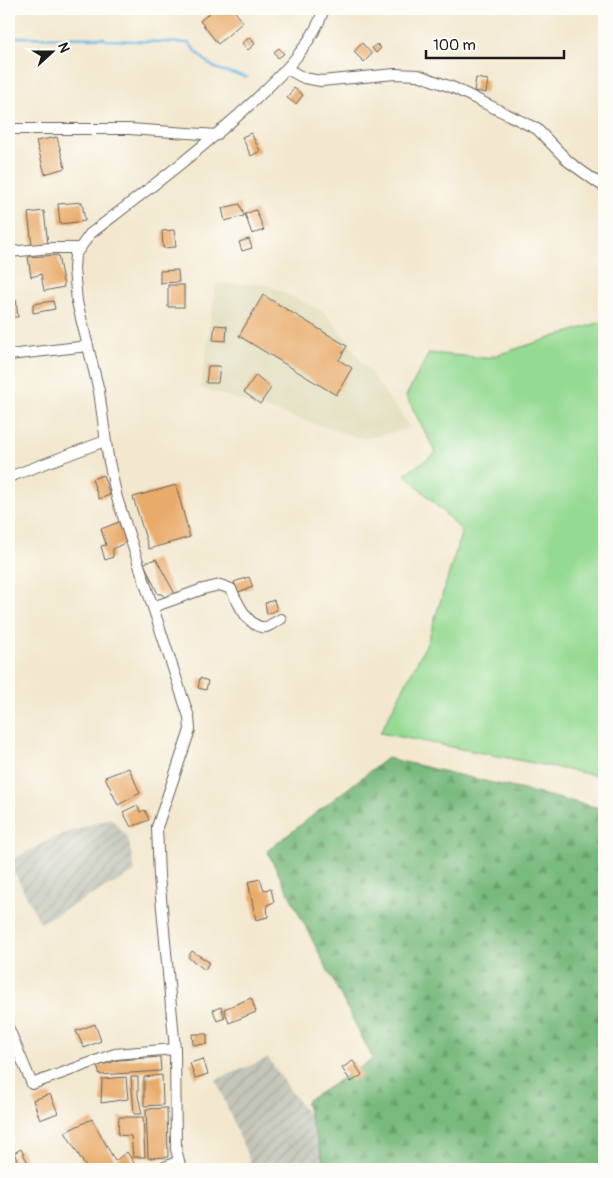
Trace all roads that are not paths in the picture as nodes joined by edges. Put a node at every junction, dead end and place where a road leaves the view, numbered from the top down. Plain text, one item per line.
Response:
1 (324, 9) edge
2 (287, 69) junction
3 (9, 129) edge
4 (217, 135) junction
5 (604, 187) edge
6 (78, 248) junction
7 (9, 252) edge
8 (88, 346) junction
9 (9, 355) edge
10 (105, 440) junction
11 (9, 478) edge
12 (153, 608) junction
13 (280, 619) dead end
14 (9, 1028) edge
15 (176, 1049) junction
16 (181, 1168) edge
17 (160, 1169) edge

1 - 2 street
2 - 4 street
2 - 5 street
3 - 4 street
4 - 6 street
6 - 7 street
6 - 8 street
8 - 9 street
8 - 10 street
10 - 11 street
10 - 12 street
12 - 13 street
12 - 15 street
14 - 15 street
15 - 16 street
16 - 17 street

